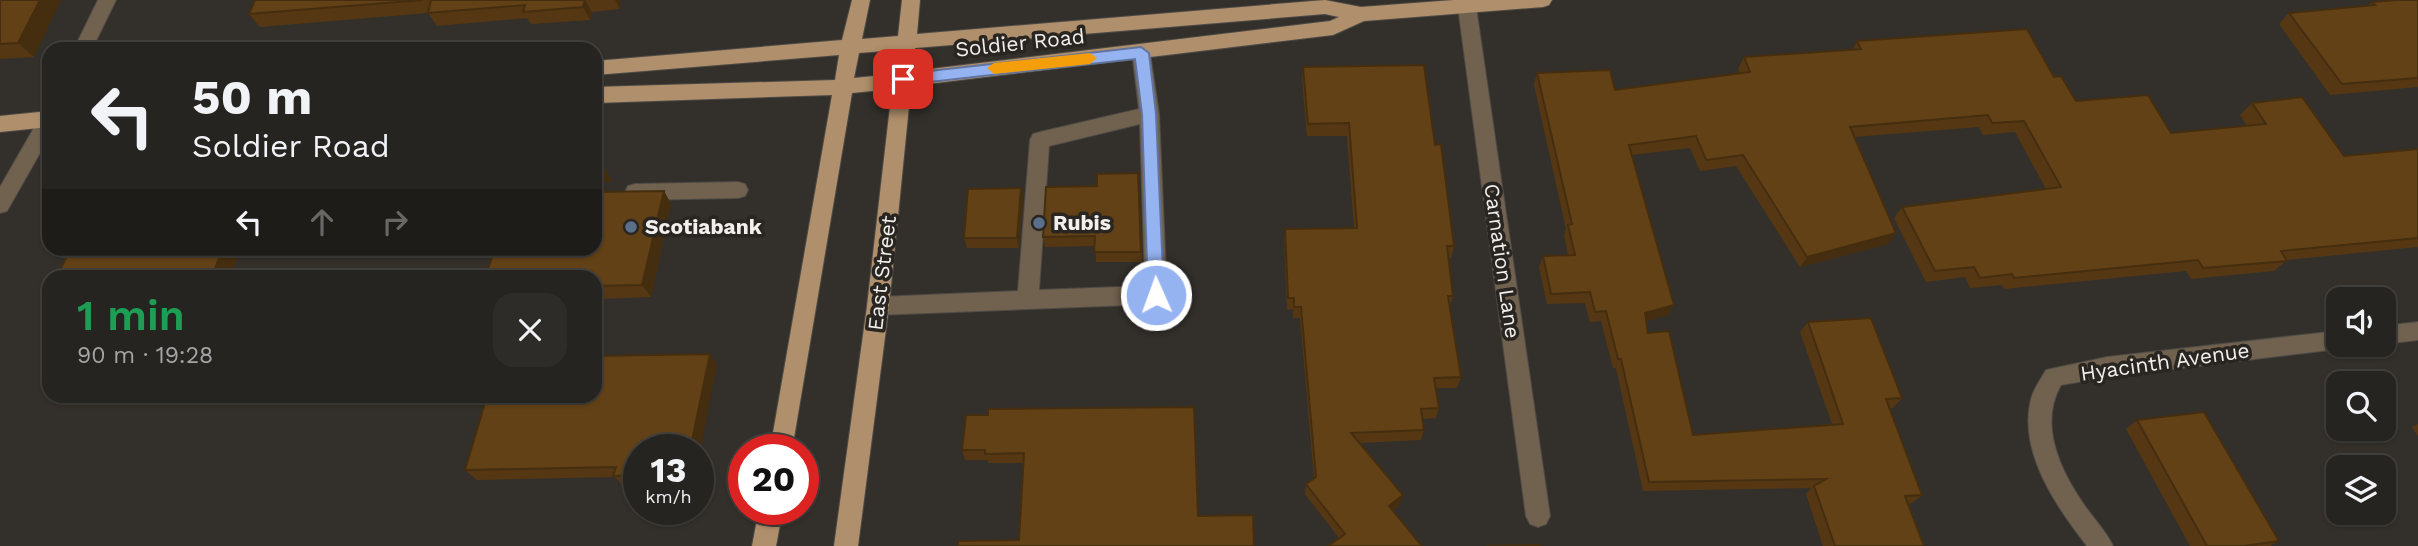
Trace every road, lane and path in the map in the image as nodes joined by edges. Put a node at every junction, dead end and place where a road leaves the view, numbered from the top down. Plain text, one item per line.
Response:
1 (107, 0) edge
2 (862, 0) edge
3 (911, 0) edge
4 (1543, 0) edge
5 (1467, 7) junction
6 (1361, 13) junction
7 (86, 42) edge
8 (906, 44) junction
9 (849, 48) junction
10 (1141, 53) junction
11 (602, 67) edge
12 (903, 79) junction
13 (844, 87) junction
14 (602, 95) edge
15 (1149, 114) junction
16 (42, 120) edge
17 (0, 124) edge
18 (42, 131) edge
19 (738, 190) dead end
20 (610, 192) edge
21 (0, 205) edge
22 (1028, 300) junction
23 (878, 306) junction
24 (2418, 331) edge
25 (2396, 334) edge
26 (2326, 341) edge
27 (784, 434) edge
28 (1538, 516) dead end
29 (768, 525) edge
30 (764, 546) edge
31 (846, 546) edge
32 (2101, 546) edge

1 - 7 street
2 - 9 main road
3 - 8 main road, East Street
4 - 5 main road, Soldier Road
5 - 6 main road, Soldier Road
5 - 28 street, Carnation Lane
6 - 8 main road, Soldier Road
6 - 10 main road, Soldier Road
8 - 9 main road, Soldier Road
8 - 12 main road, East Street
9 - 11 main road, Soldier Road
9 - 13 main road
10 - 12 main road, Soldier Road
10 - 15 street
12 - 13 main road, Soldier Road
12 - 23 main road, East Street
13 - 14 main road, Soldier Road
13 - 27 main road
15 - 22 street
15 - 22 street
16 - 17 main road
18 - 21 street
19 - 20 street
22 - 23 street
23 - 31 main road, East Street
24 - 25 street
26 - 32 street, Hyacinth Avenue
29 - 30 main road

